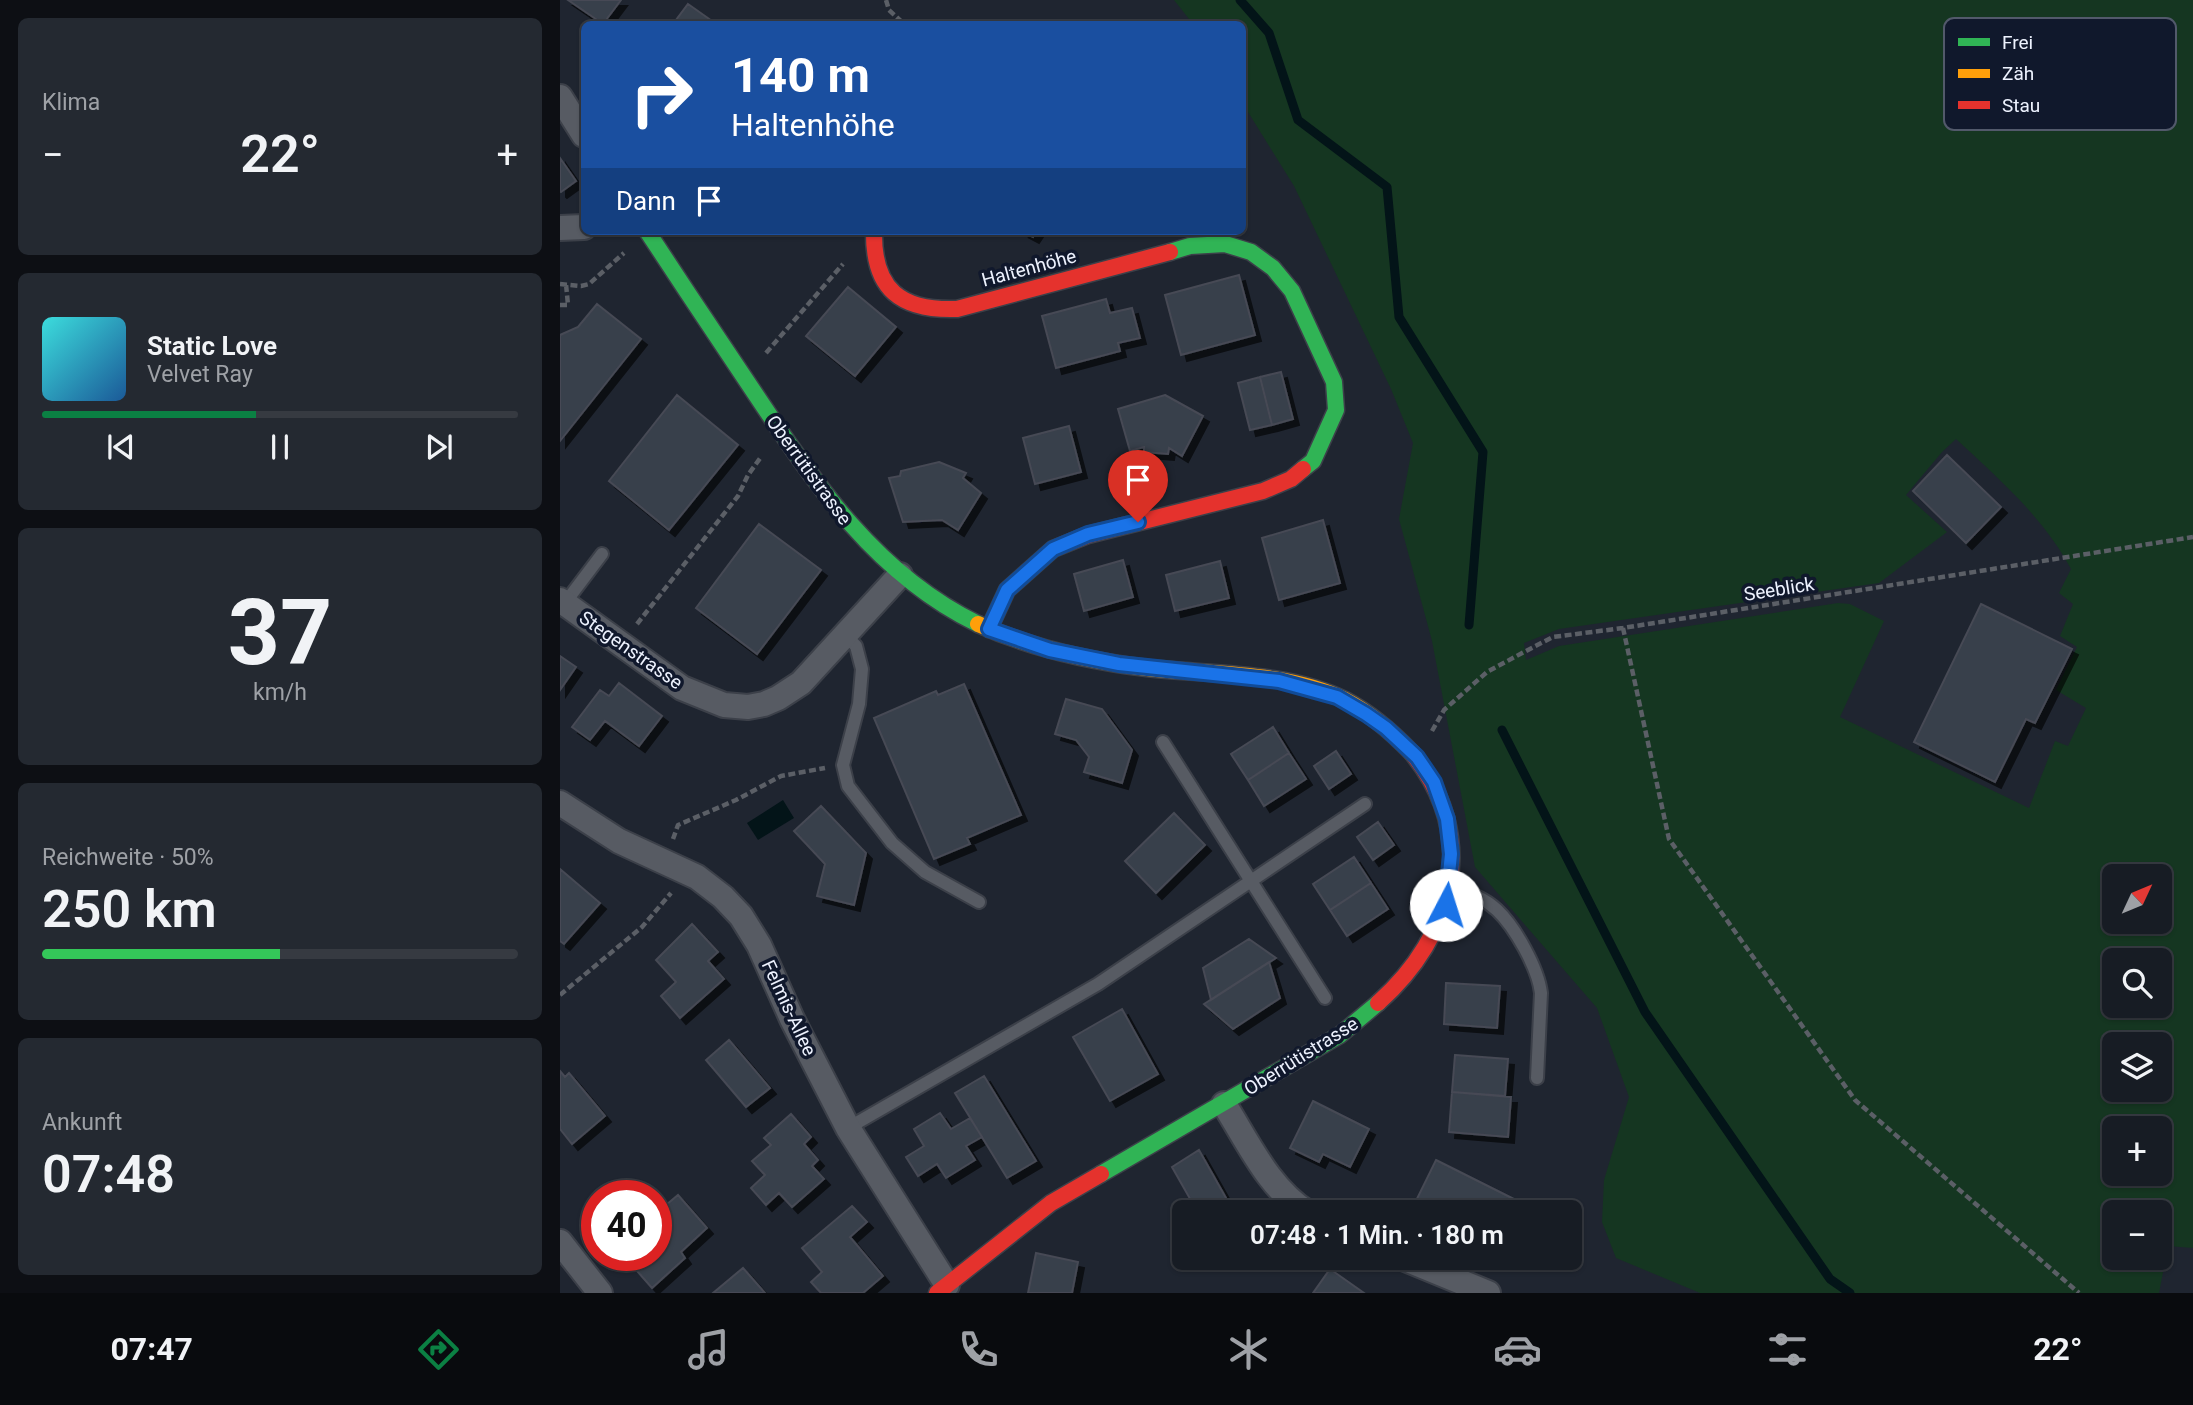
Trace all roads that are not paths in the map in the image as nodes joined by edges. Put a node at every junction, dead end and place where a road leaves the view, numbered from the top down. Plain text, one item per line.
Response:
1 (560, 97) edge
2 (581, 130) edge
3 (581, 227) edge
4 (560, 228) edge
5 (650, 235) edge
6 (874, 235) edge
7 (602, 554) dead end
8 (901, 575) junction
9 (562, 601) edge
10 (989, 629) junction
11 (844, 634) junction
12 (1163, 741) dead end
13 (560, 803) edge
14 (1364, 804) dead end
15 (1252, 880) junction
16 (1448, 888) junction
17 (979, 902) dead end
18 (1325, 998) dead end
19 (1537, 1078) dead end
20 (1224, 1104) junction
21 (848, 1128) junction
22 (1291, 1200) edge
23 (560, 1242) edge
24 (1432, 1270) edge
25 (942, 1289) edge
26 (600, 1293) edge
27 (1488, 1293) edge

1 - 2 street
3 - 4 street
5 - 8 street, Oberrütistrasse
6 - 10 street, Haltenhöhe
7 - 9 lane
8 - 10 street, Oberrütistrasse
8 - 11 street, Stegenstrasse
9 - 11 street, Stegenstrasse
10 - 16 street, Oberrütistrasse
11 - 17 lane
12 - 15 lane
13 - 21 street, Felmis-Allee
14 - 15 lane
15 - 18 lane
15 - 21 lane
16 - 19 lane
16 - 20 street, Oberrütistrasse
20 - 22 street
20 - 25 street, Oberrütistrasse
21 - 25 street, Felmis-Allee
23 - 26 street
24 - 27 street

